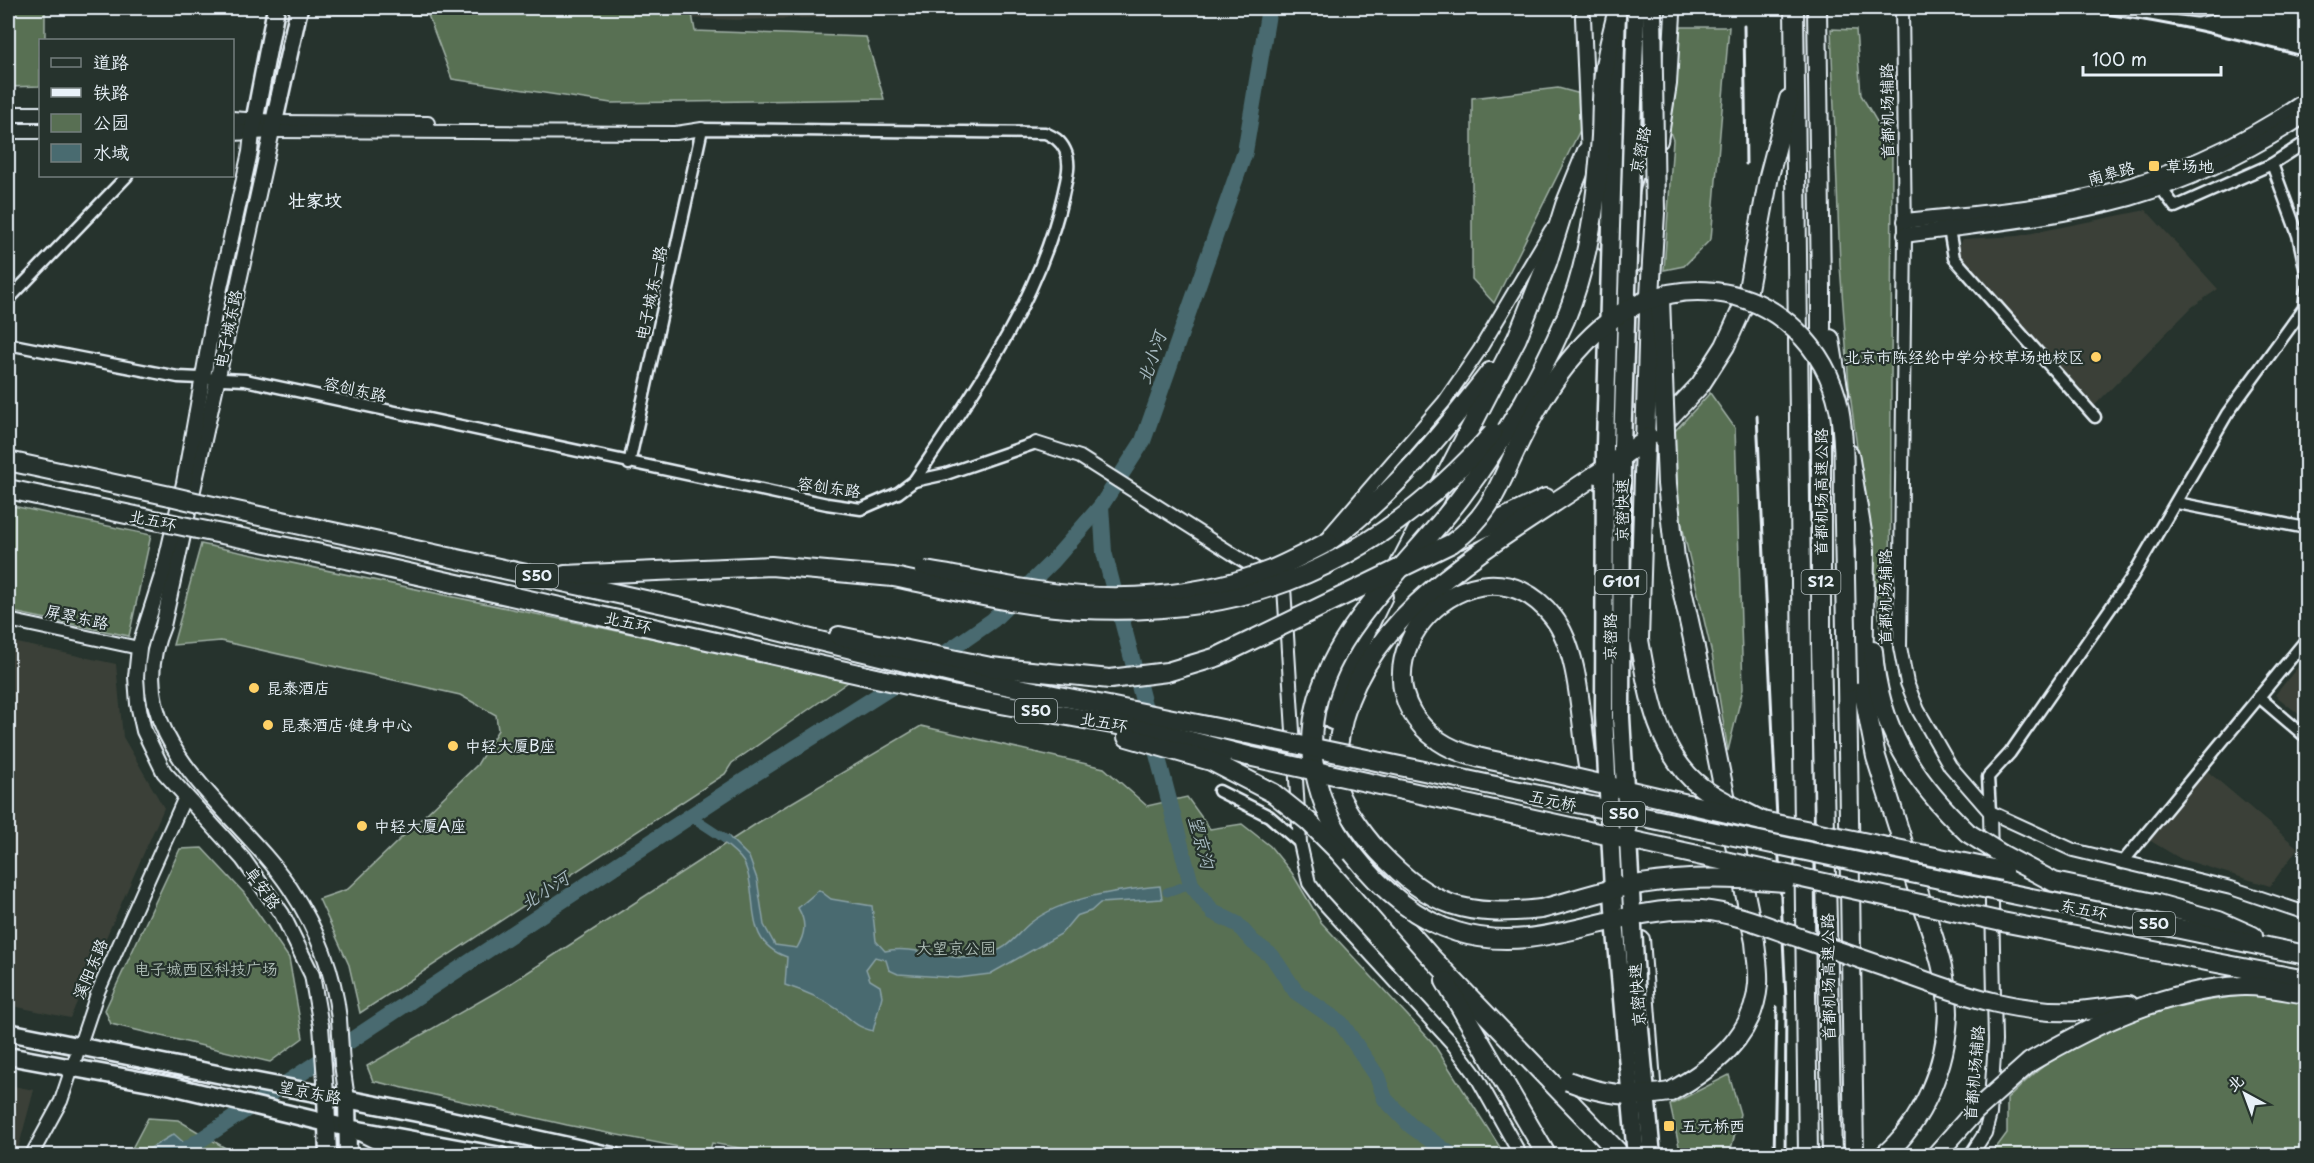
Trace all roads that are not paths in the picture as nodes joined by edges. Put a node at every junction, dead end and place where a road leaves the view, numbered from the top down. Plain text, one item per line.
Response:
1 (276, 8) edge
2 (299, 8) edge
3 (1636, 8) edge
4 (1652, 8) edge
5 (1794, 8) edge
6 (1817, 8) edge
7 (1902, 8) edge
8 (2172, 8) edge
9 (2213, 8) edge
10 (1617, 12) edge
11 (1673, 14) dead end
12 (1583, 17) dead end
13 (1795, 74) junction
14 (2307, 100) edge
15 (8, 114) edge
16 (39, 114) edge
17 (2307, 115) edge
18 (234, 120) edge
19 (253, 126) junction
20 (274, 126) junction
21 (702, 129) junction
22 (8, 131) edge
23 (39, 131) edge
24 (234, 132) edge
25 (2307, 142) edge
26 (1587, 151) junction
27 (2272, 164) junction
28 (127, 177) edge
29 (2146, 181) junction
30 (2161, 188) junction
31 (1565, 205) junction
32 (1655, 213) junction
33 (1905, 228) junction
34 (1948, 229) junction
35 (2305, 257) edge
36 (2307, 272) edge
37 (1821, 287) junction
38 (2307, 291) edge
39 (8, 300) edge
40 (1517, 338) junction
41 (8, 344) edge
42 (1536, 376) junction
43 (211, 379) junction
44 (2095, 417) dead end
45 (1036, 442) joint
46 (8, 461) edge
47 (629, 464) junction
48 (1597, 474) junction
49 (914, 481) junction
50 (8, 489) edge
51 (2177, 503) junction
52 (2307, 528) edge
53 (1452, 543) junction
54 (1865, 549) junction
55 (896, 573) junction
56 (534, 576) junction
57 (1284, 586) junction
58 (696, 611) junction
59 (8, 620) edge
60 (2307, 640) edge
61 (139, 648) junction
62 (153, 649) joint
63 (2259, 697) junction
64 (1119, 722) junction
65 (1156, 731) junction
66 (1246, 734) joint
67 (2307, 737) edge
68 (1248, 756) joint
69 (1335, 781) junction
70 (1219, 791) dead end
71 (185, 797) junction
72 (1990, 812) junction
73 (1603, 819) junction
74 (1762, 821) junction
75 (1300, 843) junction
76 (2122, 862) junction
77 (2003, 863) junction
78 (1860, 889) junction
79 (2002, 892) joint
80 (2307, 913) edge
81 (2002, 922) joint
82 (2300, 954) edge
83 (1430, 956) junction
84 (2307, 980) edge
85 (2307, 994) edge
86 (2161, 1001) junction
87 (8, 1032) edge
88 (79, 1046) junction
89 (8, 1056) edge
90 (1531, 1060) junction
91 (73, 1068) junction
92 (320, 1094) junction
93 (347, 1099) junction
94 (328, 1123) junction
95 (348, 1128) junction
96 (1887, 1152) edge
97 (31, 1155) edge
98 (328, 1155) edge
99 (348, 1155) edge
100 (439, 1155) edge
101 (501, 1155) edge
102 (613, 1155) edge
103 (1521, 1155) edge
104 (1547, 1155) edge
105 (1622, 1155) edge
106 (1630, 1155) edge
107 (1636, 1155) edge
108 (1652, 1155) edge
109 (1660, 1155) edge
110 (1808, 1155) edge
111 (1832, 1155) edge
112 (1854, 1155) edge
113 (1935, 1155) edge
114 (1970, 1155) edge

1 - 19 main road, 电子城东路
2 - 20 main road, 电子城东路
3 - 108 main road, 京密快速 / G101, bridge
4 - 32 highway, bridge
5 - 13 highway, 首都机场高速公路 / S12
6 - 37 highway, 首都机场高速公路 / S12
7 - 33 street, 首都机场辅路
8 - 9 street
10 - 42 highway, bridge
10 - 107 main road, 京密快速 / G101, bridge
11 - 109 main road, 京密路 / G101
12 - 26 main road, 京密路 / G101
13 - 48 highway, bridge
13 - 110 highway, 首都机场高速公路 / S12
14 - 29 main road, 南皋路
15 - 16 main road
17 - 30 main road, 南皋路
18 - 19 main road
19 - 20 main road
19 - 24 main road
19 - 43 main road, 电子城东路
20 - 21 street
20 - 43 main road, 电子城东路
21 - 47 street, 电子城东一路
21 - 49 street, 容创东路
22 - 23 main road
25 - 27 street
26 - 31 highway
26 - 73 main road, 京密路 / G101
27 - 30 street
27 - 35 street
28 - 39 street
29 - 30 street
29 - 33 main road, 南皋路
30 - 34 main road, 南皋路
31 - 40 highway
31 - 57 street
32 - 74 highway, bridge
32 - 90 highway, bridge
33 - 34 main road, 南皋路
33 - 72 street, 首都机场辅路
34 - 44 street
35 - 36 street
37 - 54 highway
37 - 111 highway, 首都机场高速公路 / S12
38 - 51 street
40 - 55 highway, bridge
40 - 69 highway
41 - 43 street, 容创东路
42 - 55 highway, bridge
42 - 86 highway, bridge
43 - 47 street, 容创东路
43 - 61 main road, 电子城东路
43 - 62 main road, 电子城东路
45 - 49 street
45 - 57 street
46 - 56 highway, 北五环 / S50, bridge
47 - 49 street, 容创东路
48 - 53 highway, bridge
48 - 69 highway
50 - 64 highway, 北五环 / S50, bridge
51 - 52 street
51 - 72 street
53 - 58 highway, bridge
53 - 112 highway, bridge
54 - 77 highway, bridge
54 - 96 highway
55 - 56 highway
56 - 58 highway, 北五环 / S50
57 - 75 street
58 - 64 highway, 北五环 / S50
59 - 61 street, 屏翠东路
60 - 63 street
61 - 71 main road, 阜安路
62 - 93 main road, 阜安路, bridge
63 - 67 street
63 - 76 street
64 - 65 highway
64 - 65 highway, 北五环 / S50
65 - 66 highway, 北五环 / S50
65 - 68 highway, 北五环 / S50
65 - 83 highway, bridge
66 - 79 highway, 五元桥 / S50, bridge
68 - 78 highway, 五元桥 / S50, bridge
69 - 78 highway, bridge
70 - 75 street
71 - 88 street, 溪阳东路
71 - 92 main road, 阜安路, bridge
72 - 76 street
72 - 114 street, 首都机场辅路
73 - 74 highway, bridge
73 - 106 main road, 京密路 / G101
74 - 77 highway, bridge
75 - 103 street
76 - 80 street
77 - 82 highway
78 - 81 highway, 五元桥 / S50, bridge
79 - 82 highway, 东五环 / S50
81 - 84 highway, 东五环 / S50
83 - 90 highway
83 - 104 highway
85 - 86 highway
86 - 113 highway, bridge
87 - 88 main road, 望京东路
88 - 91 street, 溪阳东路
88 - 92 main road, 望京东路, bridge
89 - 91 main road, 望京东路
90 - 105 highway
91 - 94 main road, 望京东路
91 - 97 street, 溪阳东路
92 - 93 main road, 望京东路
92 - 94 main road, 阜安路
93 - 95 main road
93 - 102 main road, 望京东路
94 - 95 main road, 望京东路
94 - 98 main road, 阜安路
95 - 99 main road
95 - 100 street
95 - 101 main road, 望京东路

